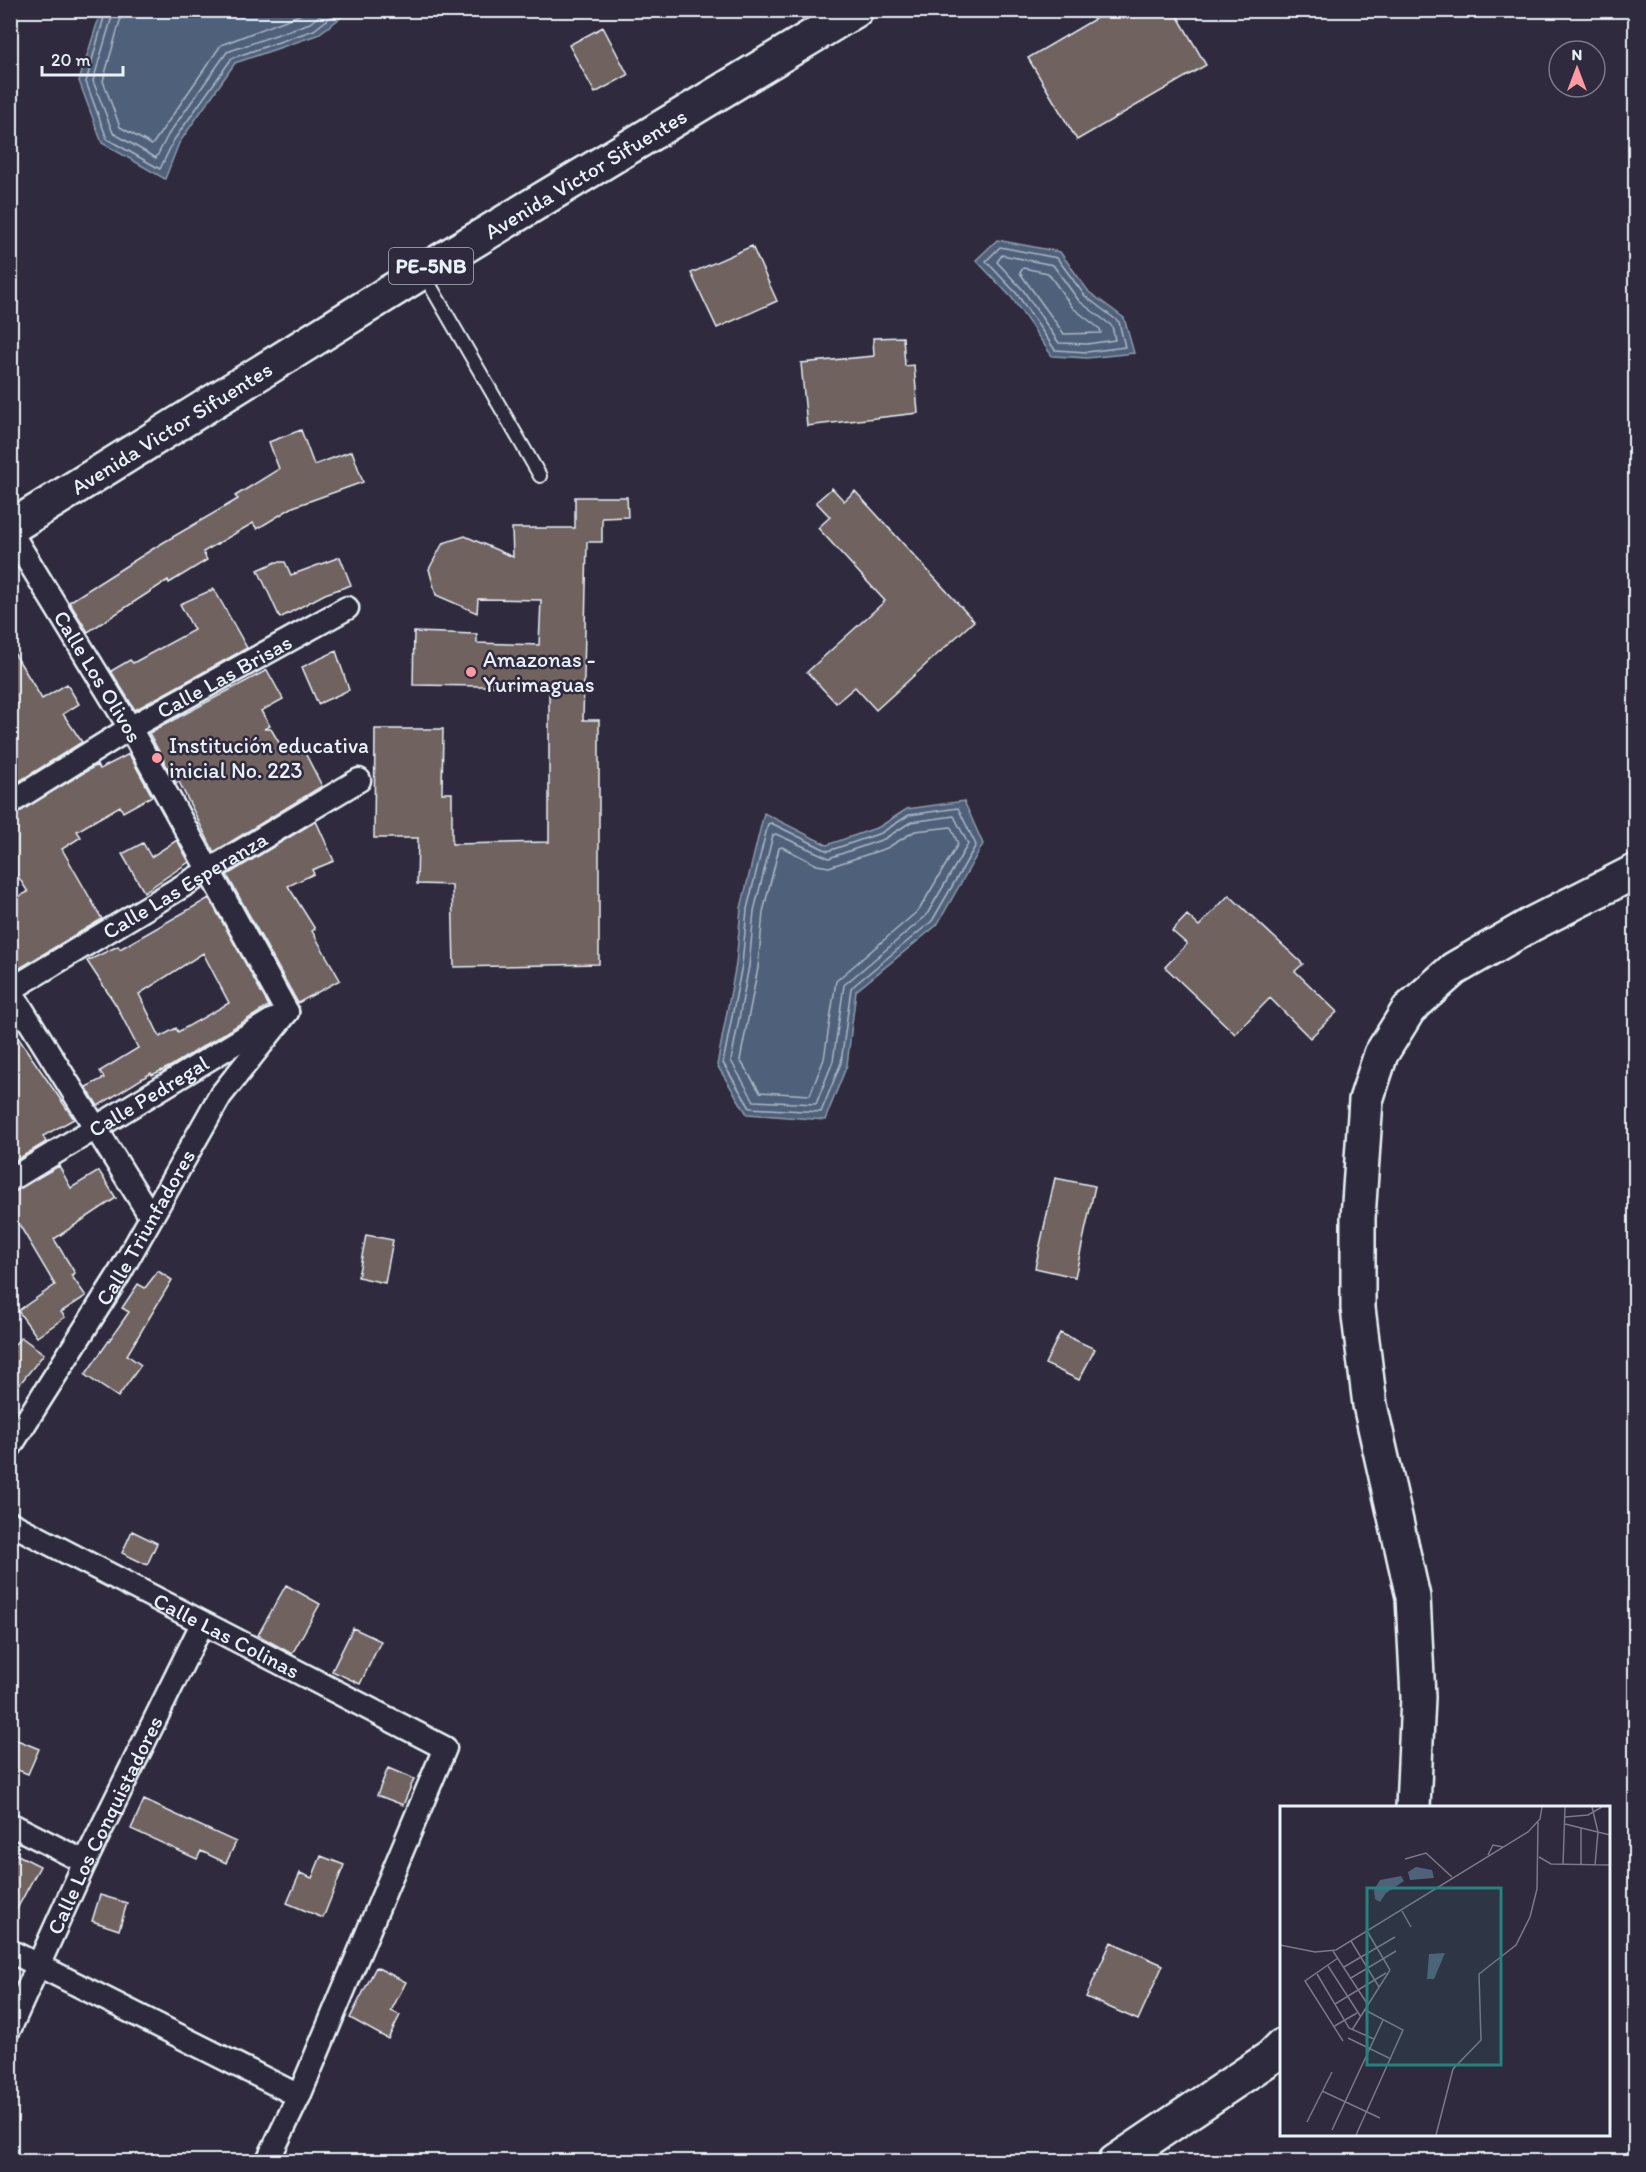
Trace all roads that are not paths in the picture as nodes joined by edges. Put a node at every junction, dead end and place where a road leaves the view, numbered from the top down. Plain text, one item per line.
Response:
1 (856, 10) edge
2 (422, 272) junction
3 (540, 476) dead end
4 (10, 530) edge
5 (347, 608) dead end
6 (130, 728) junction
7 (359, 780) dead end
8 (10, 803) edge
9 (209, 870) junction
10 (1635, 871) edge
11 (11, 990) edge
12 (287, 1012) junction
13 (95, 1127) junction
14 (10, 1180) edge
15 (151, 1217) junction
16 (13, 1436) edge
17 (10, 1523) edge
18 (202, 1624) junction
19 (1413, 1806) edge
20 (10, 1824) edge
21 (85, 1862) junction
22 (10, 1951) edge
23 (39, 1964) junction
24 (10, 2028) edge
25 (1280, 2047) edge
26 (299, 2096) junction
27 (267, 2162) edge
28 (1116, 2162) edge

1 - 2 main road, Avenida Victor Sifuentes / PE-5NB
2 - 3 lane
2 - 4 main road, Avenida Victor Sifuentes / PE-5NB
4 - 6 street, Calle Los Olivos
5 - 6 street, Calle Las Brisas
6 - 8 street, Calle Las Brisas
6 - 9 street, Calle Los Olivos
7 - 9 street, Calle Las Esperanza
9 - 11 street, Calle Las Esperanza
9 - 12 street, Calle Los Olivos
10 - 19 main road
11 - 13 street
12 - 13 street, Calle Pedregal
12 - 15 street, Calle Triunfadores
13 - 14 street, Calle Pedregal
13 - 15 street
15 - 16 street, Calle Triunfadores
17 - 18 street, Calle Las Colinas
18 - 21 street, Calle Los Conquistadores
18 - 26 street, Calle Las Colinas
20 - 21 street
21 - 23 street, Calle Los Conquistadores
22 - 23 street
23 - 24 street, Calle Los Conquistadores
23 - 26 street
25 - 28 main road
26 - 27 street

